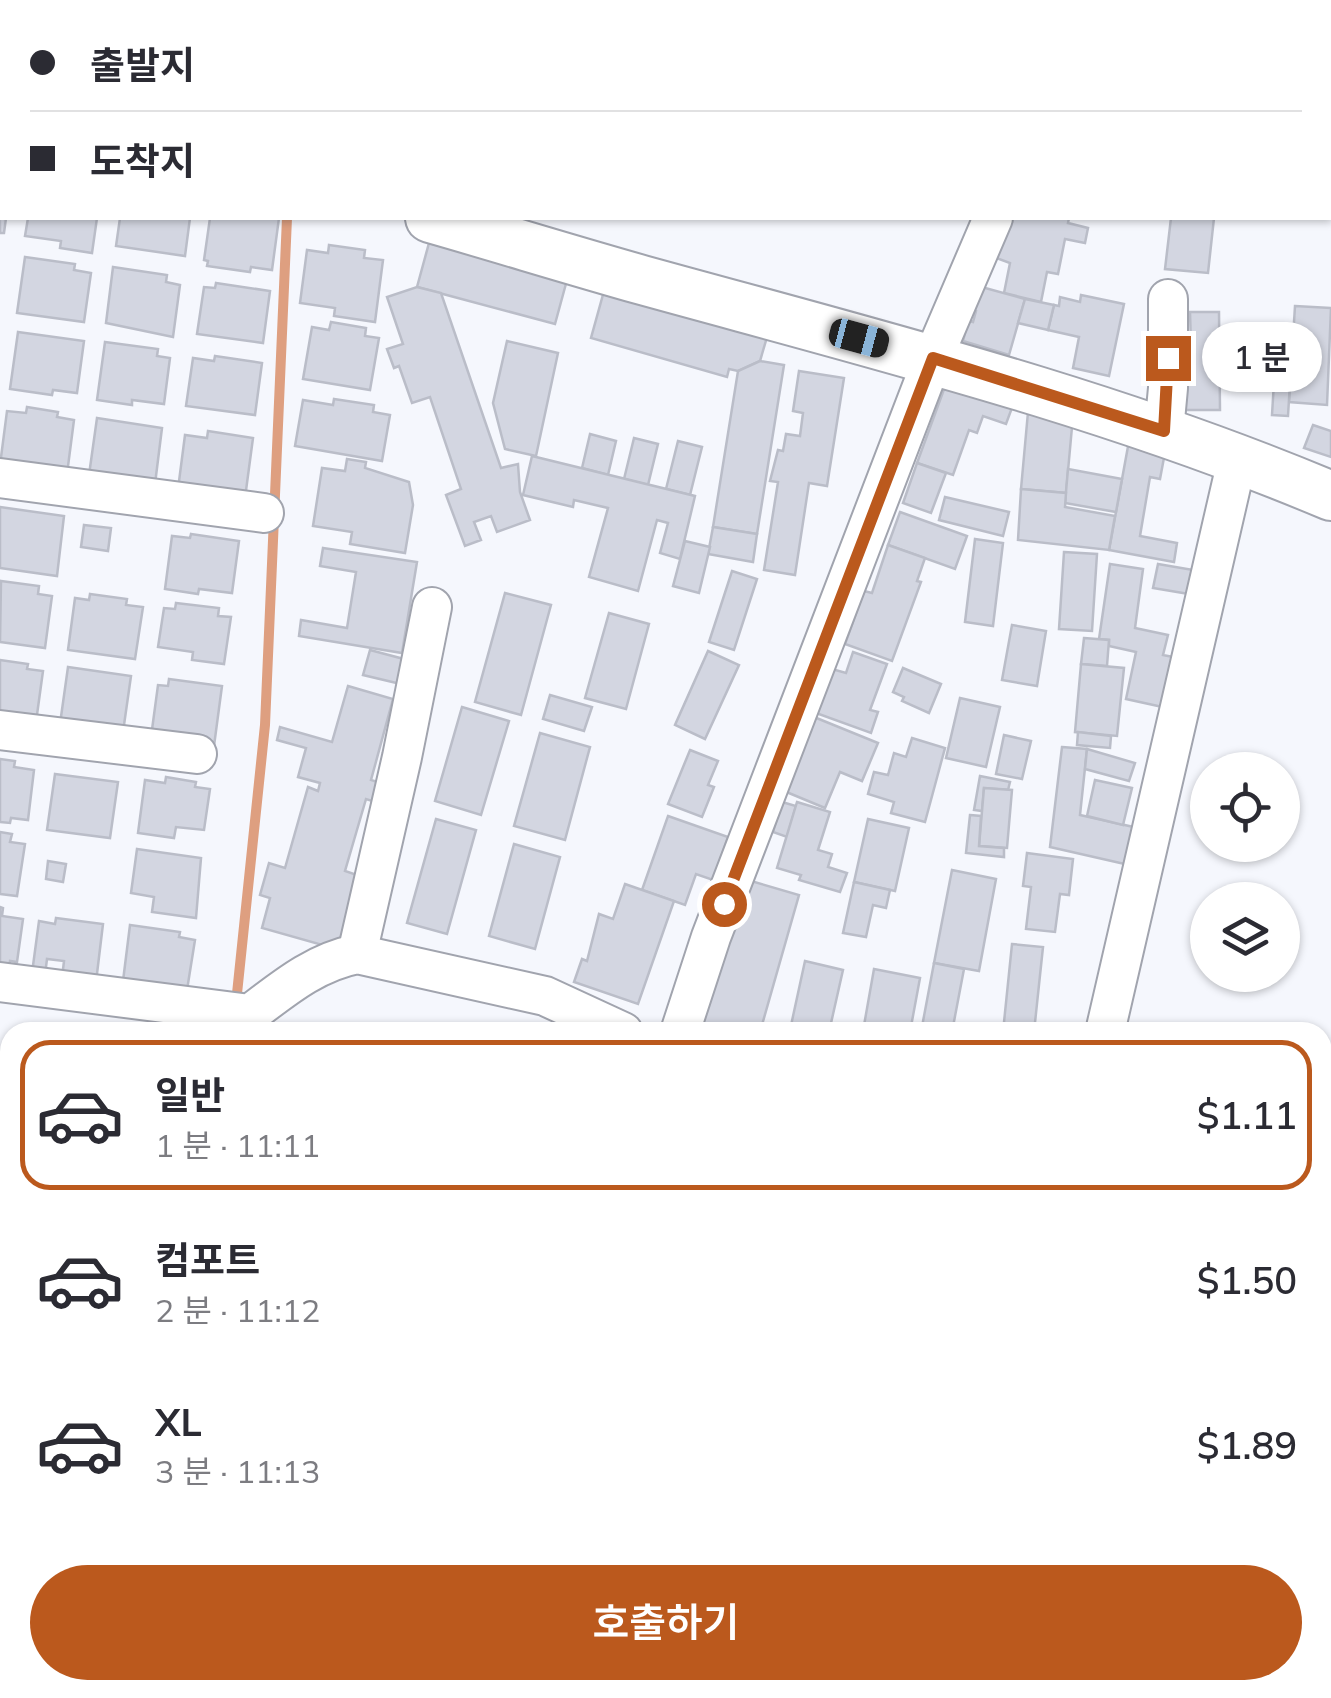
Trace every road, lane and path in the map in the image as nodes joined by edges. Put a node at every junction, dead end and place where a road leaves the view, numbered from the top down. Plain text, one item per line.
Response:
1 (437, 220) edge
2 (992, 220) edge
3 (1168, 299) dead end
4 (933, 358) junction
5 (1164, 431) junction
6 (1238, 456) junction
7 (0, 478) edge
8 (1331, 496) edge
9 (264, 513) dead end
10 (432, 606) dead end
11 (0, 730) edge
12 (197, 754) dead end
13 (356, 954) junction
14 (0, 982) edge
15 (601, 1022) edge
16 (683, 1022) edge
17 (1107, 1022) edge

1 - 4 street
2 - 4 street
3 - 5 street
4 - 5 street
4 - 16 street
5 - 6 street
6 - 8 street
6 - 17 street
7 - 9 street
10 - 13 street
11 - 12 street
13 - 14 street
13 - 15 street

